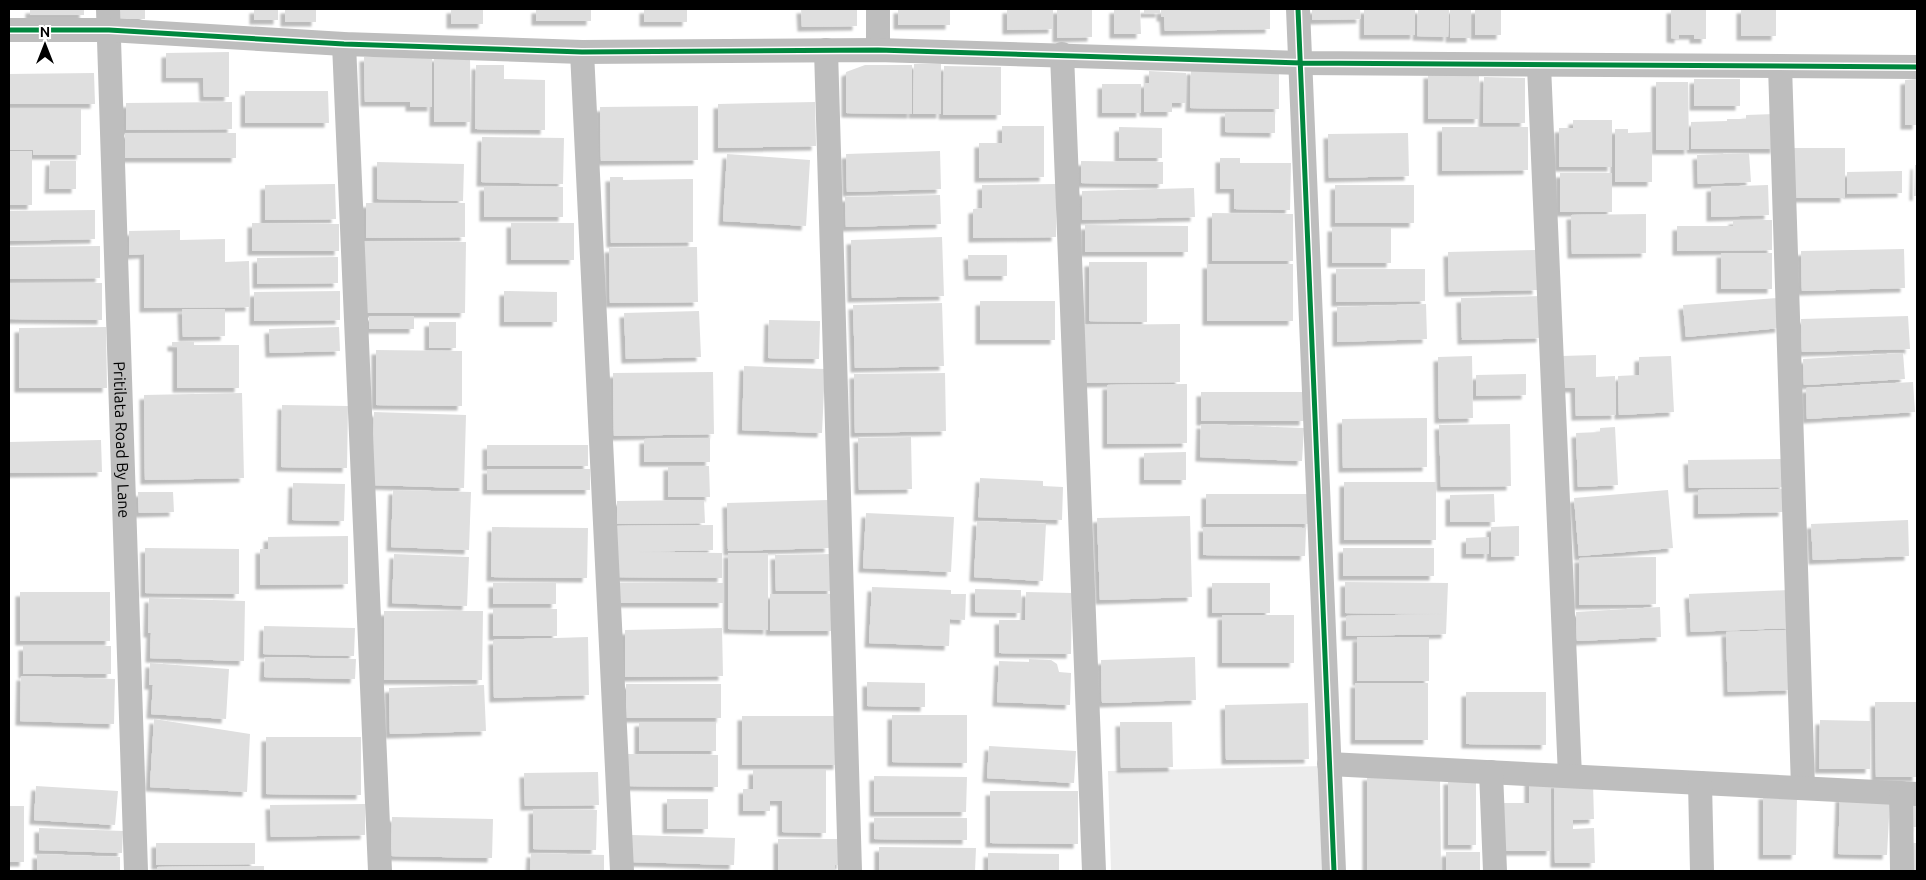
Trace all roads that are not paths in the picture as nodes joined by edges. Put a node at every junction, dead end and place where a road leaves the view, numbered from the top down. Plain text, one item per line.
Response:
1 (878, 9) edge
2 (1298, 9) edge
3 (108, 19) edge
4 (9, 30) edge
5 (344, 44) junction
6 (826, 50) junction
7 (878, 50) junction
8 (582, 52) junction
9 (1062, 54) junction
10 (1301, 63) junction
11 (1539, 66) junction
12 (1780, 66) junction
13 (1917, 67) edge
14 (1329, 764) junction
15 (1491, 772) junction
16 (1570, 776) junction
17 (1700, 783) junction
18 (1803, 788) junction
19 (1909, 793) edge
20 (136, 871) edge
21 (380, 871) edge
22 (622, 871) edge
23 (850, 871) edge
24 (1094, 871) edge
25 (1334, 871) edge
26 (1495, 871) edge
27 (1702, 871) edge
28 (1902, 871) edge

1 - 7 street
2 - 10 street
3 - 4 street
3 - 5 street
3 - 20 street, Pritilata Road By Lane
5 - 8 street
5 - 21 street
6 - 7 street
6 - 8 street
6 - 23 street
7 - 9 street
8 - 22 street
9 - 10 street
9 - 24 street
10 - 11 street
10 - 14 street
11 - 12 street
11 - 16 street
12 - 13 street
12 - 18 street
14 - 15 street
14 - 25 street
15 - 16 street
15 - 26 street
16 - 17 street
17 - 18 street
17 - 27 street
18 - 19 street
19 - 28 street

